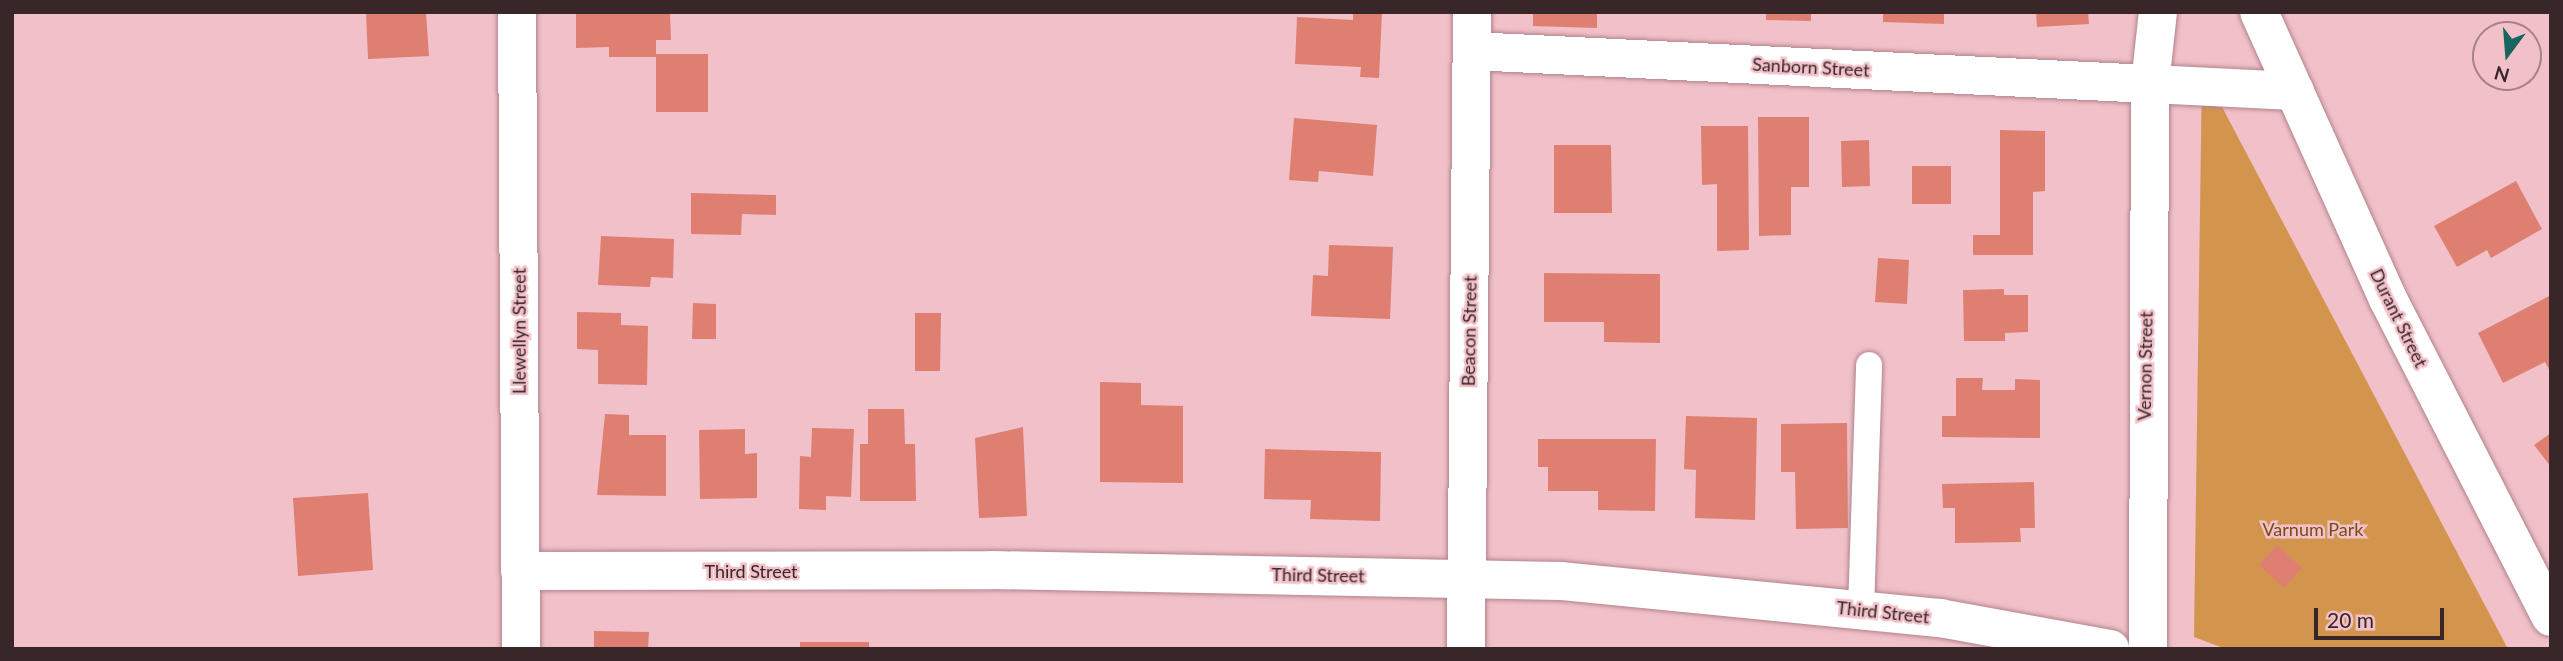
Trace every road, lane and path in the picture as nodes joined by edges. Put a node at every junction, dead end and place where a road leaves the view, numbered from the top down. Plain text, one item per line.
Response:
1 (516, 12) edge
2 (1472, 12) edge
3 (2158, 12) edge
4 (2259, 12) edge
5 (1472, 51) junction
6 (2150, 84) junction
7 (2295, 92) junction
8 (1869, 365) dead end
9 (520, 571) junction
10 (1467, 577) junction
11 (1861, 610) junction
12 (2551, 617) edge
13 (521, 649) edge
14 (1466, 649) edge
15 (2110, 649) edge
16 (2148, 649) edge

1 - 9 street, Llewellyn Street
2 - 5 street, Beacon Street
3 - 6 street, Vernon Street
4 - 7 street, Durant Street
5 - 6 street, Sanborn Street
5 - 10 street, Beacon Street
6 - 7 street
6 - 16 street, Vernon Street
7 - 12 street, Durant Street
8 - 11 lane
9 - 10 street, Third Street
9 - 13 street, Llewellyn Street
10 - 11 street, Third Street
10 - 14 street, Beacon Street
11 - 15 street, Third Street

